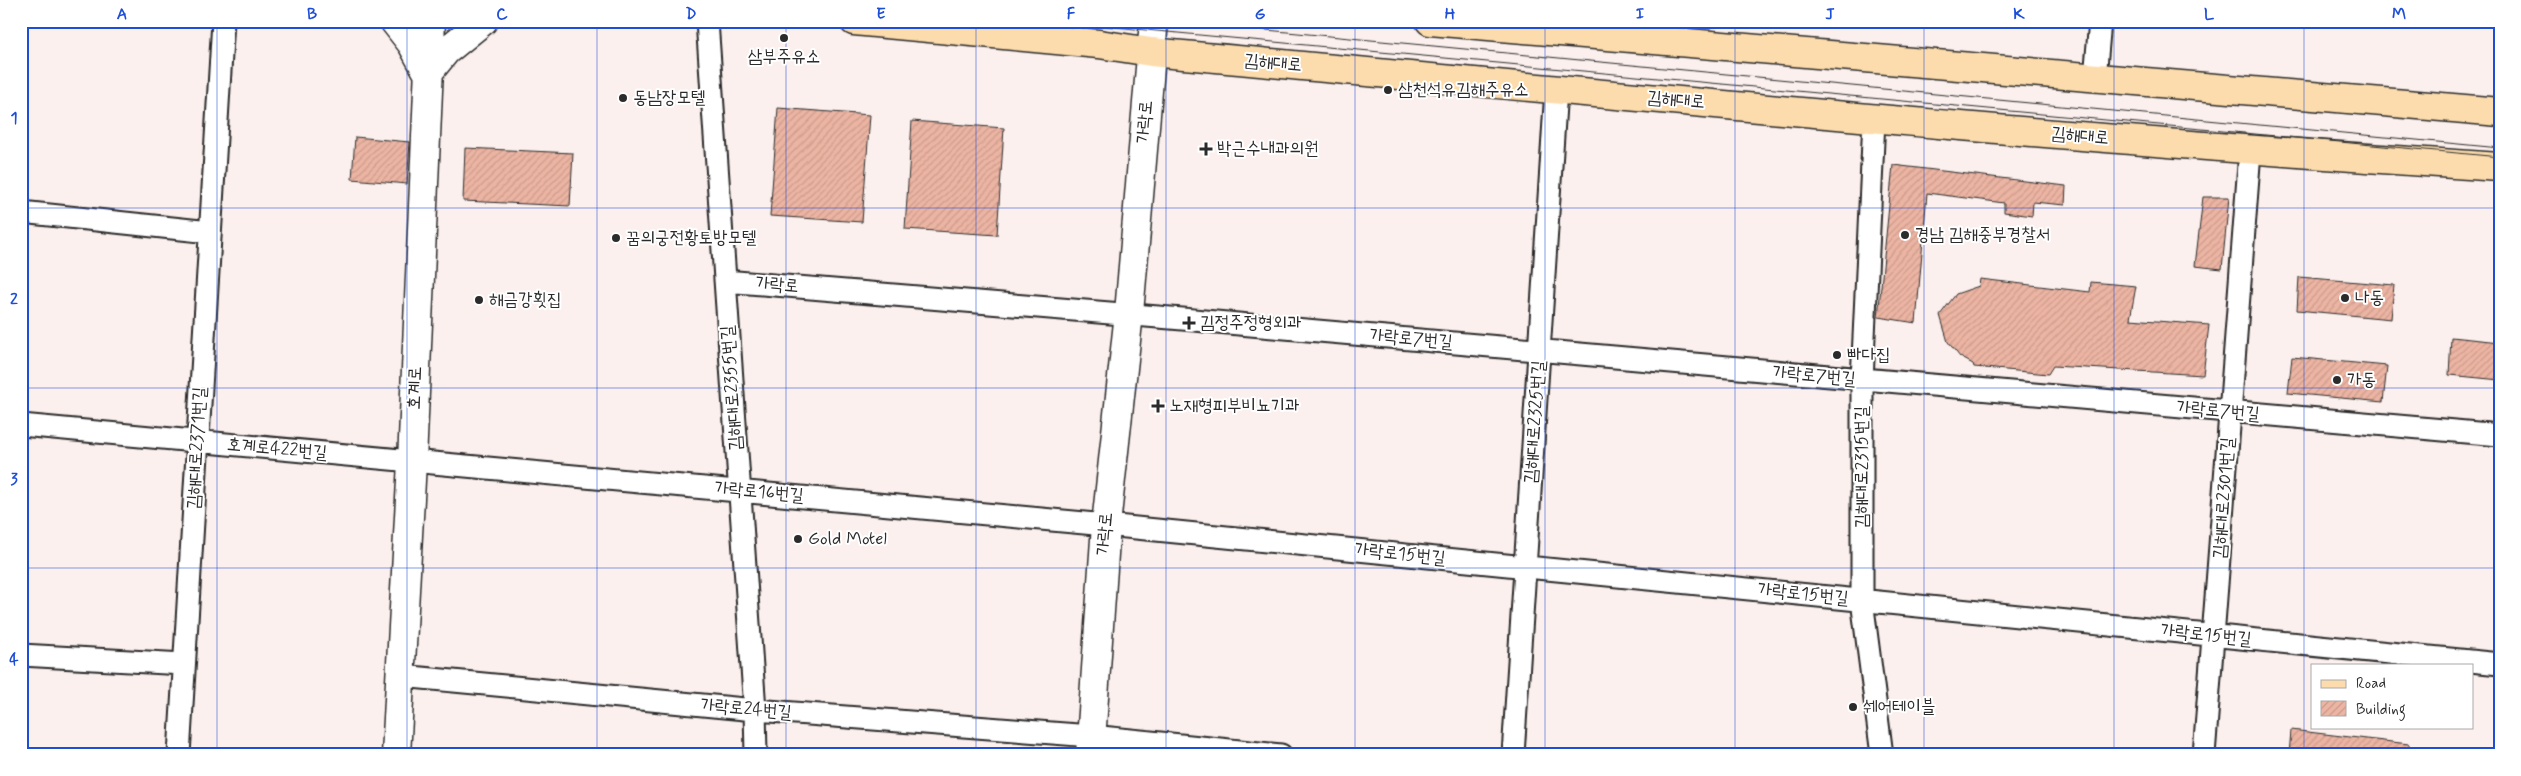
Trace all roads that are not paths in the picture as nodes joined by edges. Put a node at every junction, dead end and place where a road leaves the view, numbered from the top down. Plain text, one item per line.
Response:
1 (223, 21) edge
2 (394, 21) edge
3 (431, 21) edge
4 (484, 21) edge
5 (707, 21) edge
6 (854, 21) edge
7 (1154, 21) edge
8 (1430, 21) edge
9 (2100, 21) edge
10 (1539, 26) edge
11 (1600, 28) edge
12 (1150, 52) junction
13 (428, 73) junction
14 (2095, 78) junction
15 (1556, 89) junction
16 (2500, 112) edge
17 (1874, 119) junction
18 (2250, 151) junction
19 (2500, 167) edge
20 (21, 212) edge
21 (210, 232) junction
22 (725, 281) junction
23 (1129, 313) junction
24 (1540, 351) junction
25 (1862, 381) junction
26 (2230, 412) junction
27 (21, 425) edge
28 (2500, 435) edge
29 (197, 442) junction
30 (412, 462) junction
31 (738, 490) junction
32 (1106, 525) junction
33 (1526, 566) junction
34 (1862, 600) junction
35 (2214, 636) junction
36 (21, 656) edge
37 (184, 664) junction
38 (2500, 664) edge
39 (401, 676) junction
40 (755, 710) junction
41 (1090, 745) edge
42 (179, 755) edge
43 (396, 755) edge
44 (756, 755) edge
45 (1282, 755) edge
46 (1513, 755) edge
47 (1882, 755) edge
48 (2204, 755) edge

1 - 21 street, 김해대로2371번길
2 - 13 main road
3 - 13 main road, 호계로
4 - 13 main road
5 - 22 street, 김해대로2355번길
6 - 12 main road, 김해대로
7 - 12 main road, 가락로
8 - 10 main road
9 - 14 street
10 - 11 main road
11 - 14 main road
12 - 15 main road, 김해대로
12 - 23 main road, 가락로
13 - 30 main road, 호계로
14 - 16 main road
15 - 17 main road, 김해대로
15 - 24 street, 김해대로2325번길
17 - 18 main road, 김해대로
17 - 25 street, 김해대로2315번길
18 - 19 main road, 김해대로
18 - 26 street, 김해대로2301번길
20 - 21 street
21 - 29 street, 김해대로2371번길
22 - 23 street, 가락로
22 - 31 street, 김해대로2355번길
23 - 24 street, 가락로7번길
23 - 32 main road, 가락로
24 - 25 street, 가락로7번길
24 - 33 street, 김해대로2325번길
25 - 26 street, 가락로7번길
25 - 34 street, 김해대로2315번길
26 - 28 street, 가락로7번길
26 - 35 street, 김해대로2301번길
27 - 29 street, 호계로422번길
29 - 30 street, 호계로422번길
29 - 37 street, 김해대로2371번길
30 - 31 street, 가락로16번길
30 - 39 main road, 호계로
31 - 32 street, 가락로16번길
31 - 40 street, 김해대로2355번길
32 - 33 street, 가락로15번길
32 - 41 main road, 가락로
33 - 34 street, 가락로15번길
33 - 46 street, 김해대로2325번길
34 - 35 street, 가락로15번길
34 - 47 street, 김해대로2315번길
35 - 38 street, 가락로15번길
35 - 48 street, 김해대로2301번길
36 - 37 street
37 - 42 street, 김해대로2371번길
39 - 40 street, 가락로24번길
39 - 43 main road, 호계로
40 - 41 street, 가락로24번길
40 - 44 street, 김해대로2355번길
41 - 45 street, 가락로24번길

